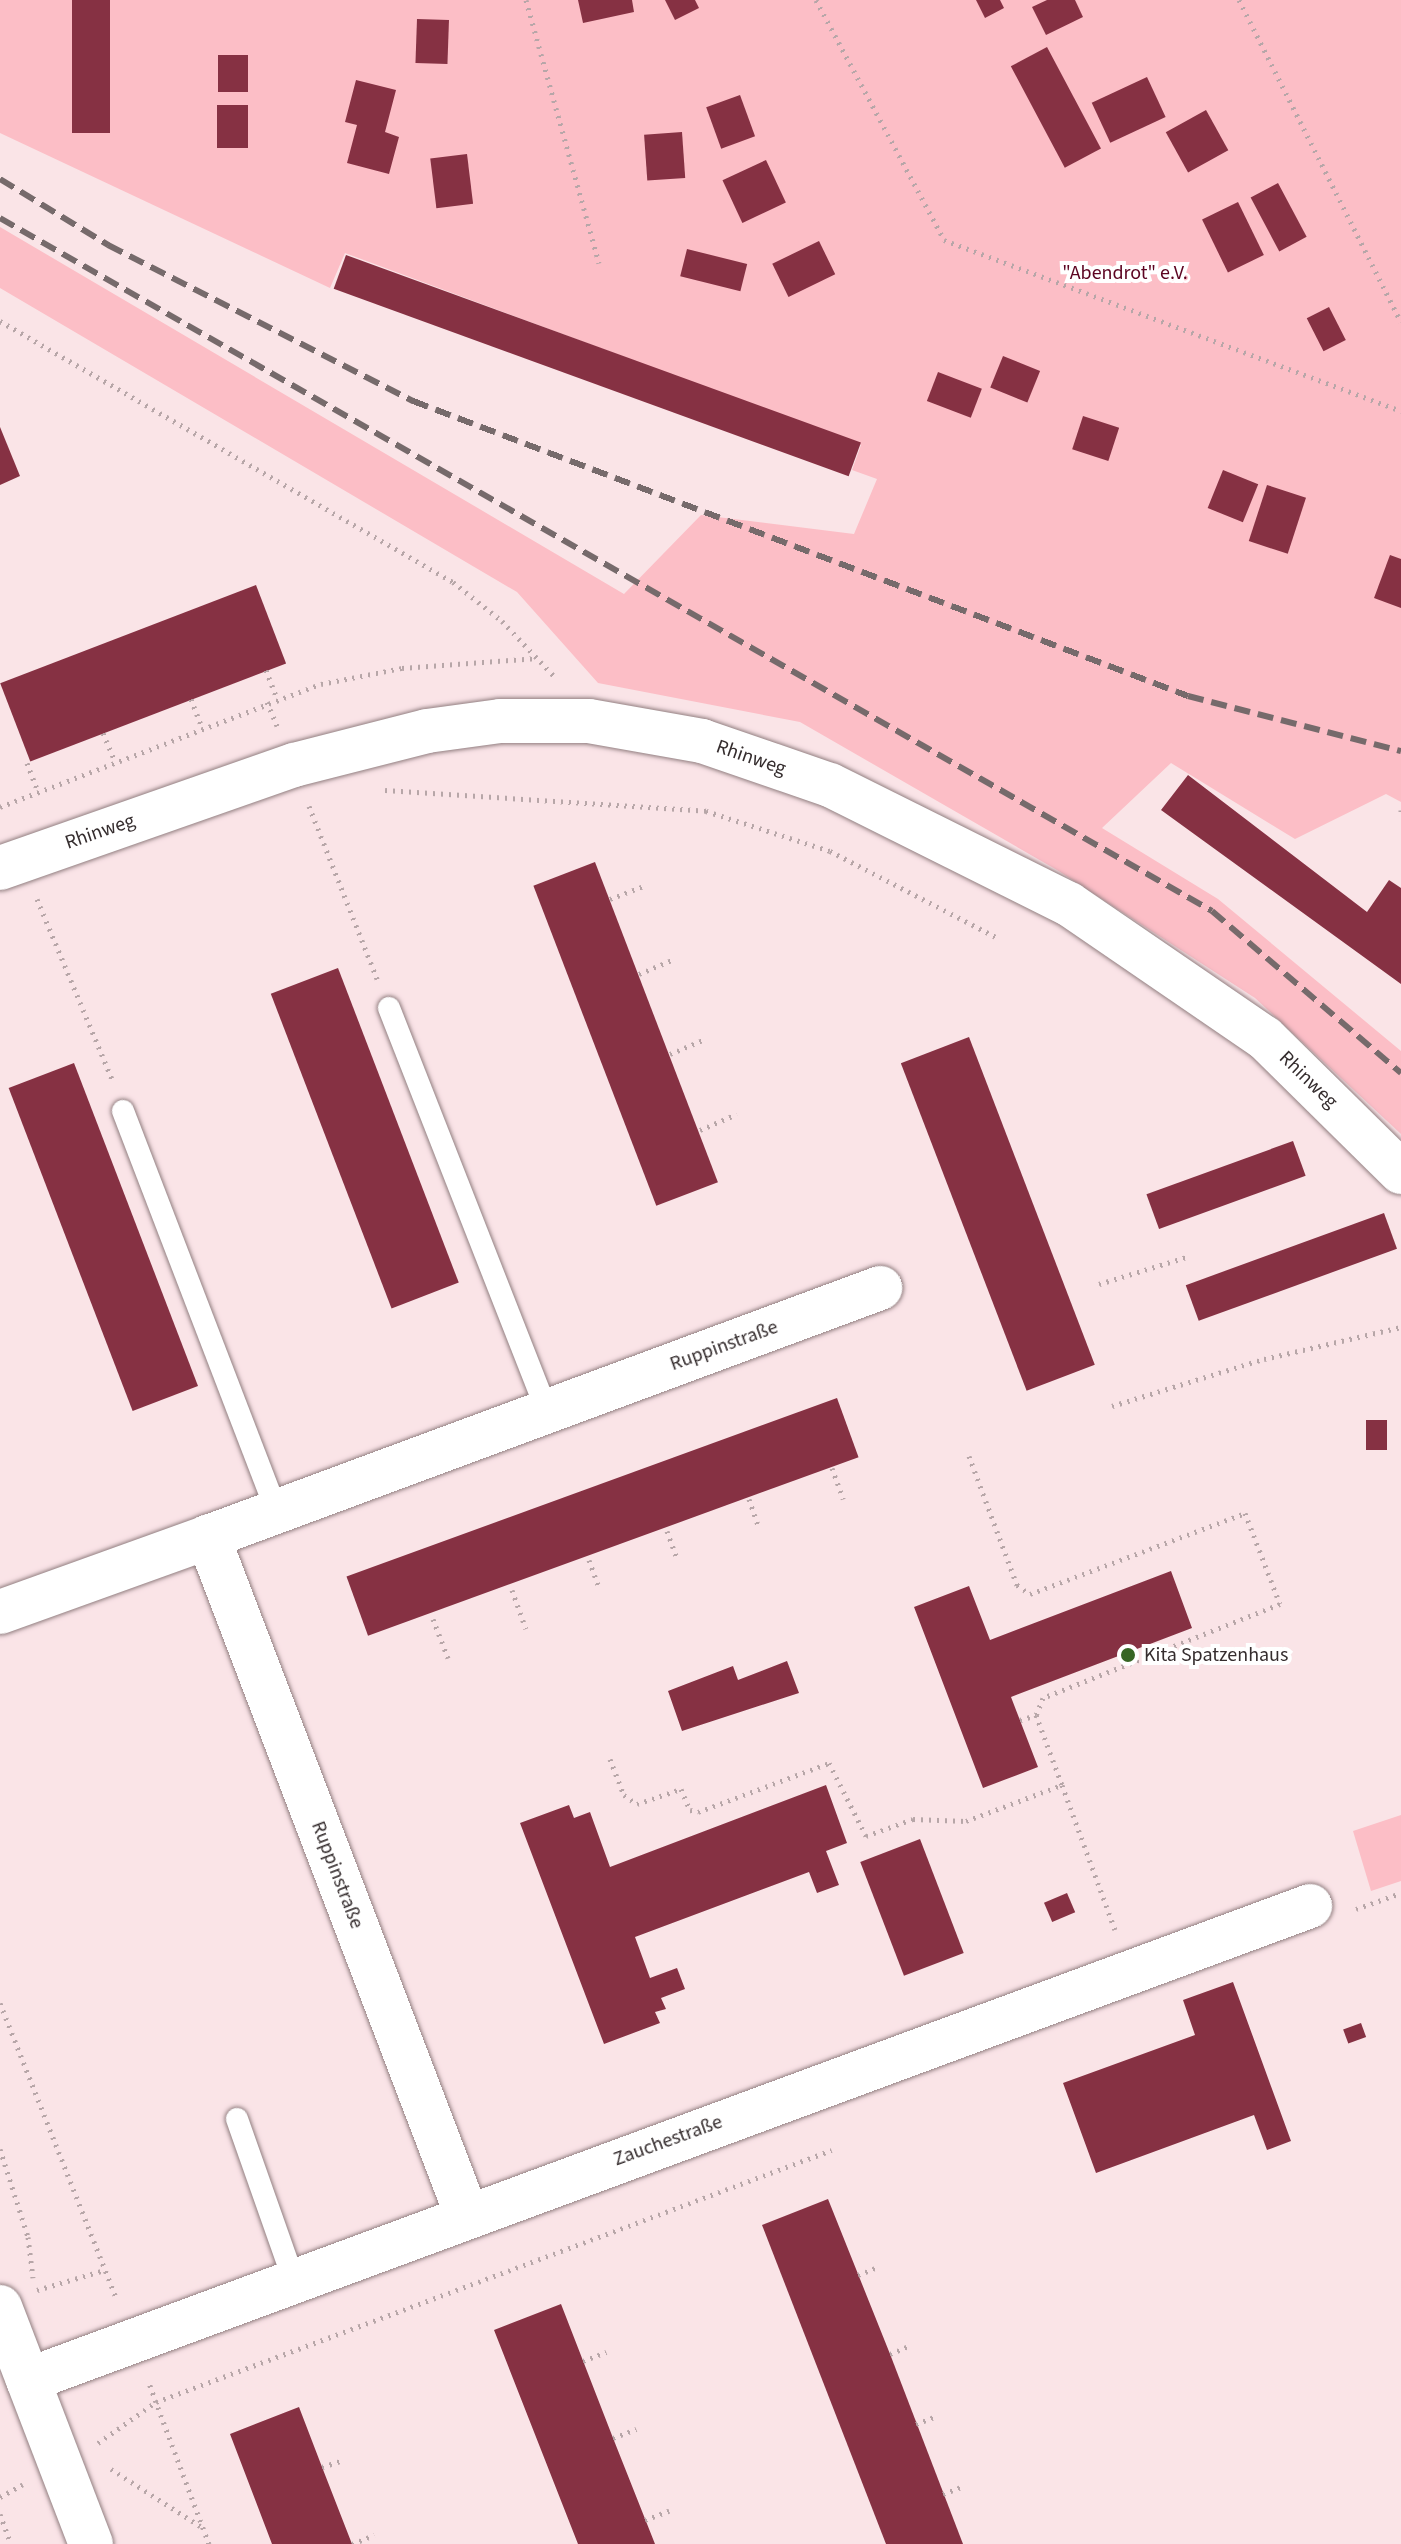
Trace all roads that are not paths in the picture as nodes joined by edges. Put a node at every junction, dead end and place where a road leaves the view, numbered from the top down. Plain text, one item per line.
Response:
1 (11, 864) edge
2 (389, 1008) road end
3 (123, 1111) road end
4 (1401, 1172) edge
5 (880, 1288) dead end
6 (547, 1412) junction
7 (277, 1512) junction
8 (208, 1537) junction
9 (0, 1612) edge
10 (1310, 1906) dead end
11 (237, 2119) dead end
12 (466, 2213) junction
13 (293, 2278) junction
14 (12, 2300) edge
15 (28, 2380) junction
16 (91, 2544) edge

1 - 4 street, Rhinweg
2 - 6 lane
3 - 7 lane
5 - 6 street, Ruppinstraße
6 - 7 street, Ruppinstraße
7 - 8 street, Ruppinstraße
8 - 9 street, Ruppinstraße
8 - 12 street, Ruppinstraße
10 - 12 street, Zauchestraße
11 - 13 lane
12 - 13 street, Zauchestraße
13 - 15 street, Zauchestraße
14 - 15 street
15 - 16 street

